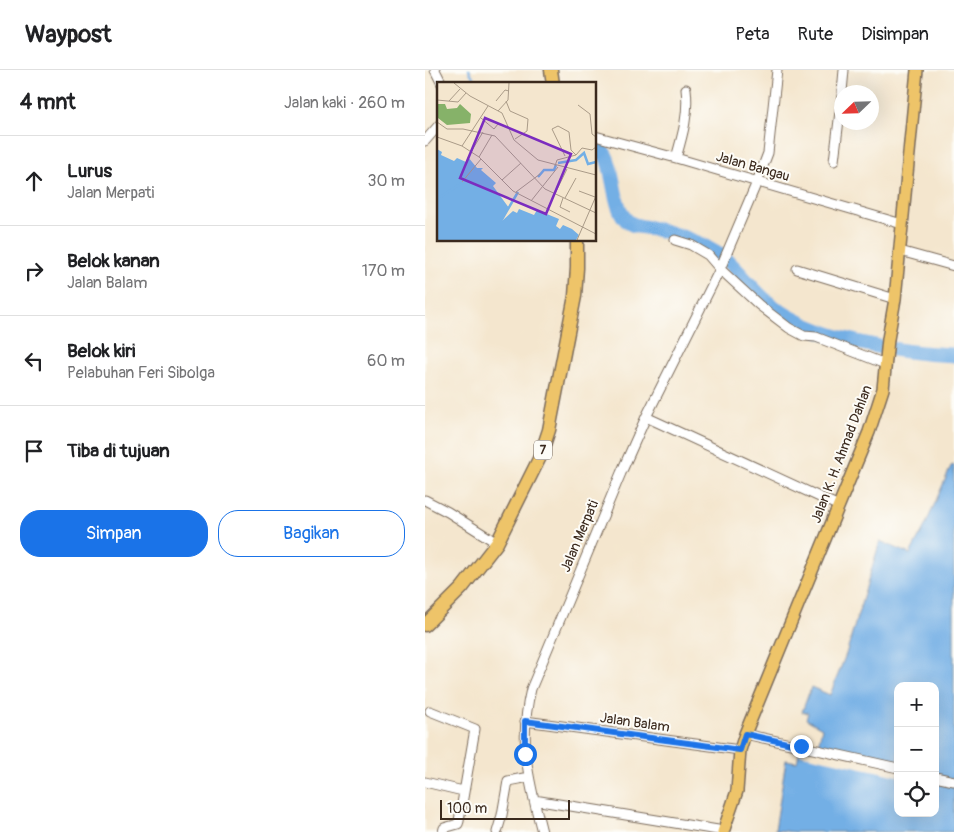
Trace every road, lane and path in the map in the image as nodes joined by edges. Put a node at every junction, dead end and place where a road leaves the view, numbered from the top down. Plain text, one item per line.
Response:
1 (435, 70) edge
2 (777, 70) edge
3 (845, 70) edge
4 (917, 70) edge
5 (441, 82) edge
6 (843, 85) edge
7 (686, 88) dead end
8 (437, 127) edge
9 (838, 130) edge
10 (596, 136) edge
11 (425, 142) edge
12 (676, 158) junction
13 (834, 161) dead end
14 (757, 182) junction
15 (902, 224) junction
16 (675, 240) dead end
17 (577, 241) edge
18 (899, 250) junction
19 (954, 266) edge
20 (721, 267) junction
21 (797, 268) dead end
22 (895, 299) junction
23 (885, 362) junction
24 (646, 417) junction
25 (425, 500) edge
26 (839, 506) junction
27 (497, 544) junction
28 (425, 625) edge
29 (430, 710) dead end
30 (525, 721) junction
31 (745, 734) junction
32 (740, 750) junction
33 (894, 767) edge
34 (529, 777) junction
35 (939, 778) edge
36 (954, 781) edge
37 (425, 782) edge
38 (463, 791) junction
39 (534, 800) junction
40 (443, 832) edge
41 (497, 832) edge
42 (541, 832) edge
43 (723, 832) edge

1 - 5 street
2 - 14 street, Jalan Merpati
3 - 6 street
4 - 15 main road, Jalan K. H. Ahmad Dahlan
7 - 12 street
8 - 11 street
9 - 13 street
10 - 12 street, Jalan Bangau
12 - 14 street, Jalan Bangau
14 - 15 street, Jalan Bangau
14 - 20 street, Jalan Merpati
15 - 18 main road, Jalan K. H. Ahmad Dahlan
16 - 20 street
17 - 27 highway, 7
18 - 19 street
18 - 22 main road, Jalan K. H. Ahmad Dahlan
20 - 23 street
20 - 24 street, Jalan Merpati
21 - 22 street
22 - 23 main road, Jalan K. H. Ahmad Dahlan
23 - 26 main road, Jalan K. H. Ahmad Dahlan
24 - 26 street
24 - 30 street, Jalan Merpati
25 - 27 street
26 - 31 main road, Jalan K. H. Ahmad Dahlan
27 - 28 highway, 7
29 - 38 street
30 - 32 street, Jalan Balam
30 - 34 street, Jalan Merpati
31 - 32 main road, Jalan K. H. Ahmad Dahlan
31 - 33 street
32 - 43 main road, Jalan K. H. Ahmad Dahlan
34 - 39 street, Jalan Merpati
34 - 41 street
35 - 36 street
37 - 38 street
38 - 40 street
39 - 42 street, Jalan Merpati
39 - 43 street

